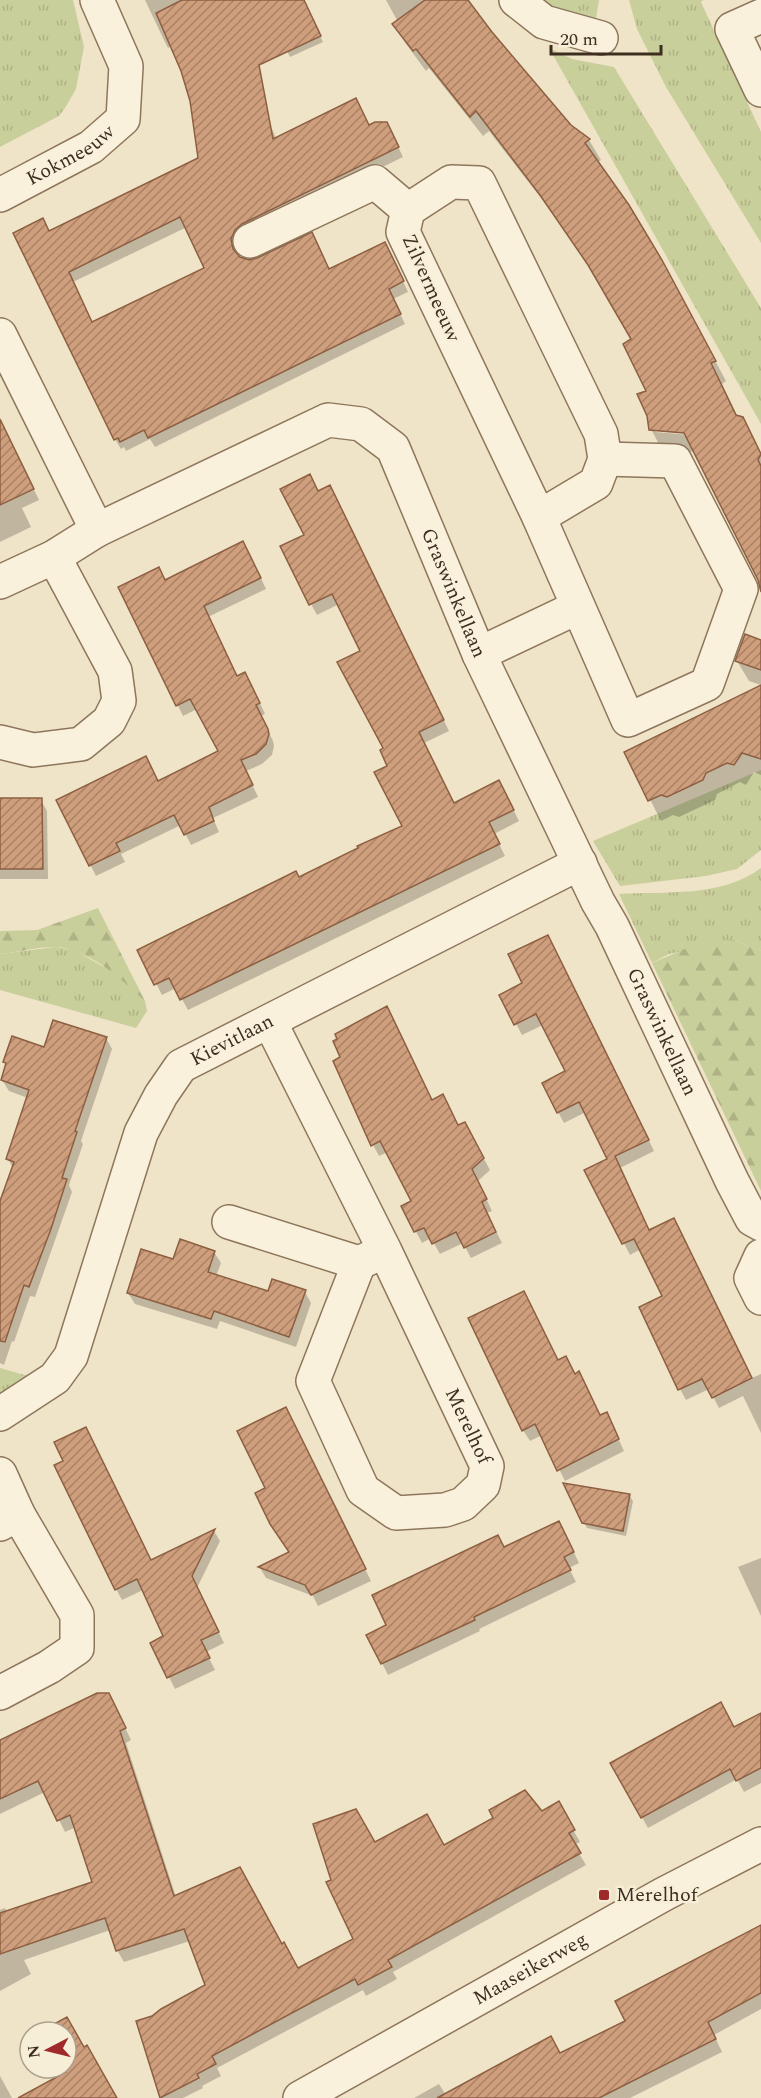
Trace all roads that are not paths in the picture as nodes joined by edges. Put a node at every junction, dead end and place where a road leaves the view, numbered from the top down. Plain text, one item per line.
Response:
1 (516, 0) edge
2 (108, 4) edge
3 (747, 22) edge
4 (601, 38) dead end
5 (761, 90) edge
6 (0, 195) edge
7 (408, 210) junction
8 (250, 241) dead end
9 (0, 335) edge
10 (605, 459) junction
11 (539, 517) junction
12 (97, 530) junction
13 (54, 557) junction
14 (0, 582) edge
15 (579, 608) junction
16 (479, 654) junction
17 (0, 742) edge
18 (580, 863) junction
19 (270, 1022) junction
20 (229, 1222) dead end
21 (761, 1224) edge
22 (761, 1256) edge
23 (372, 1257) junction
24 (761, 1298) edge
25 (0, 1414) edge
26 (0, 1474) edge
27 (9, 1519) edge
28 (0, 1693) edge
29 (761, 1844) edge
30 (300, 2098) edge

1 - 4 street
2 - 6 street, Kokmeeuw
3 - 5 street
7 - 8 street
7 - 10 street, Zilvermeeuw
7 - 11 street, Zilvermeeuw
9 - 12 street
10 - 11 street
10 - 15 street, Zilvermeeuw
11 - 15 street, Zilvermeeuw
12 - 13 street, Graswinkellaan
12 - 16 street, Graswinkellaan
13 - 14 street, Graswinkellaan
13 - 17 street
15 - 16 street
16 - 18 street, Graswinkellaan
18 - 19 street, Kievitlaan
18 - 21 street, Graswinkellaan
19 - 23 street, Merelhof
19 - 25 street, Kievitlaan
20 - 23 street
22 - 24 street
23 - 23 street, Merelhof
26 - 27 street
27 - 28 street
29 - 30 street, Maaseikerweg

